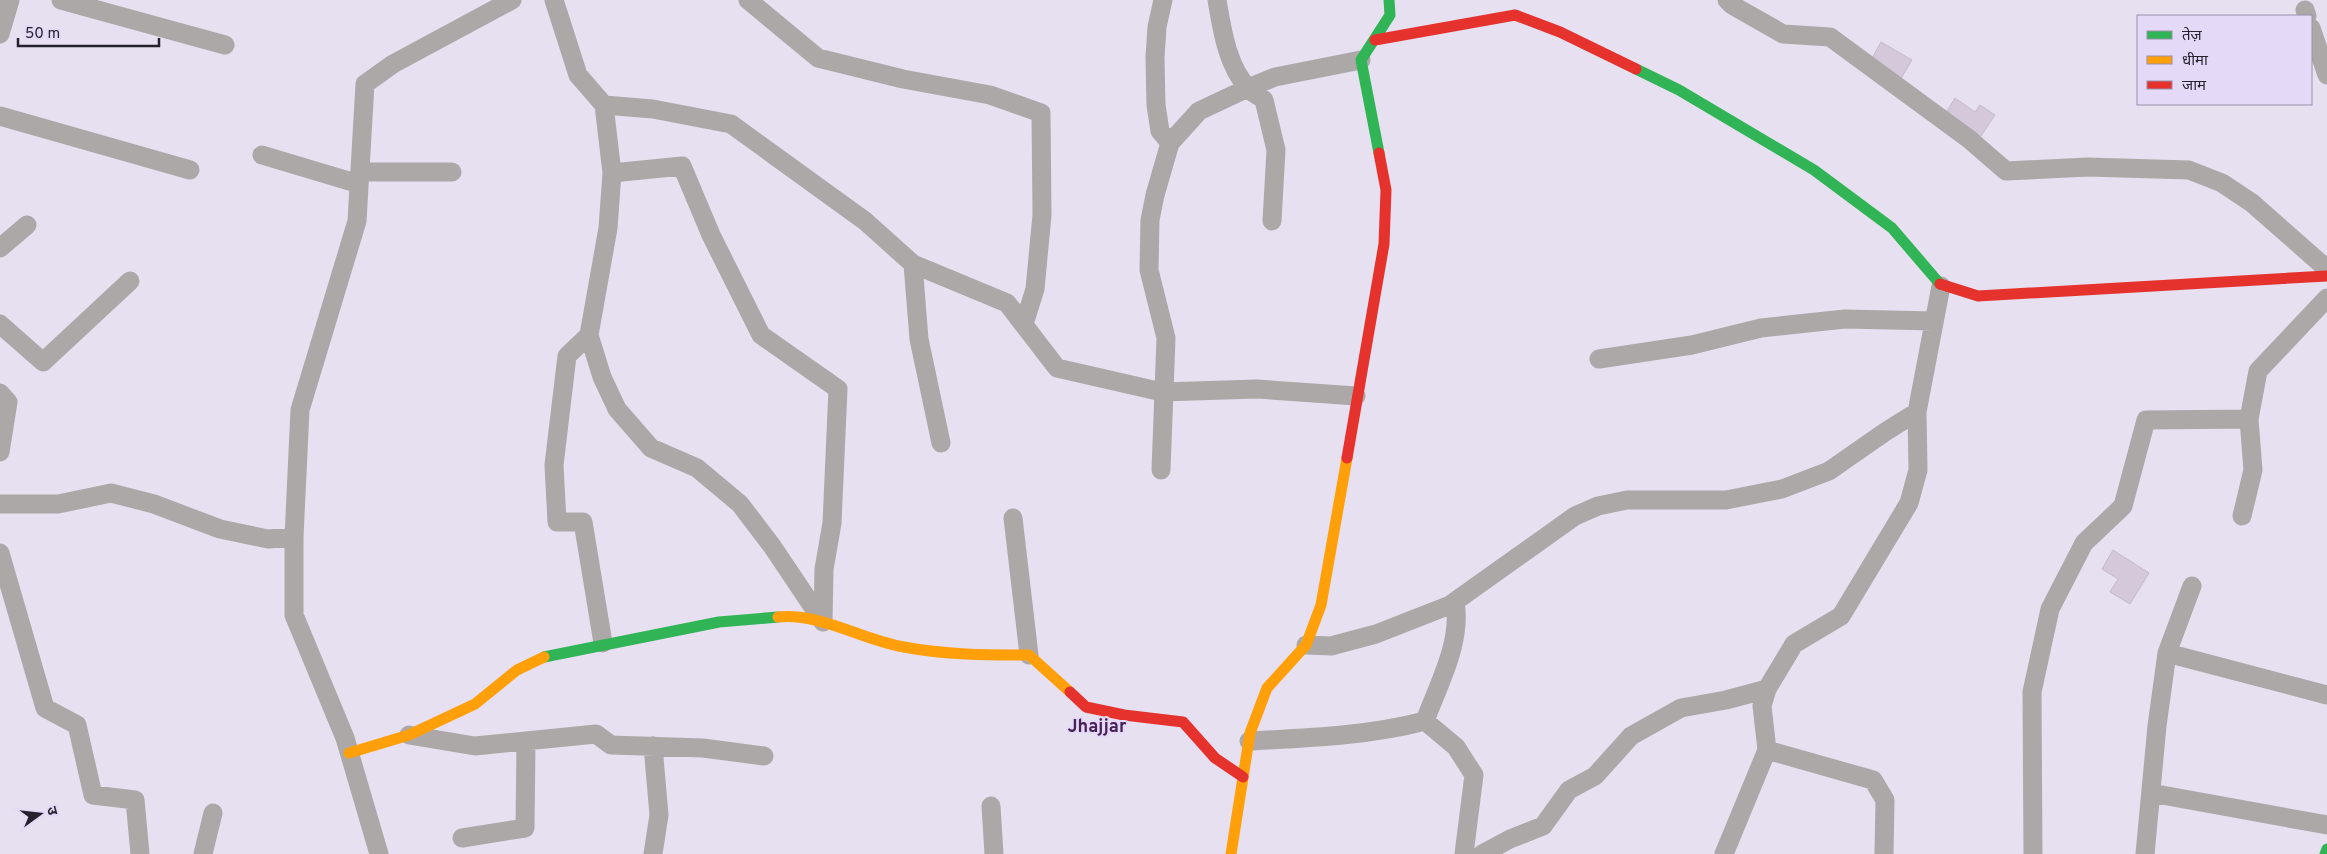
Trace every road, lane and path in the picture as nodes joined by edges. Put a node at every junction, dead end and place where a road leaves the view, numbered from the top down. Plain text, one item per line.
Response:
1 (10, 0) edge
2 (61, 0) edge
3 (512, 0) edge
4 (554, 0) edge
5 (748, 0) edge
6 (1163, 0) edge
7 (1217, 0) edge
8 (1389, 0) edge
9 (1727, 0) edge
10 (2312, 32) edge
11 (0, 34) edge
12 (1375, 40) junction
13 (225, 45) dead end
14 (1361, 60) junction
15 (2327, 75) edge
16 (1248, 88) junction
17 (604, 105) junction
18 (0, 116) edge
19 (1170, 143) junction
20 (262, 155) dead end
21 (190, 170) dead end
22 (452, 172) dead end
23 (612, 174) junction
24 (360, 178) junction
25 (1272, 220) dead end
26 (27, 225) dead end
27 (0, 248) edge
28 (913, 264) junction
29 (2327, 269) edge
30 (2327, 276) edge
31 (130, 281) dead end
32 (1941, 286) junction
33 (2327, 298) edge
34 (1934, 320) junction
35 (0, 324) edge
36 (1024, 324) junction
37 (589, 335) junction
38 (1599, 359) dead end
39 (1162, 392) junction
40 (0, 393) edge
41 (1356, 396) junction
42 (1917, 412) junction
43 (2249, 419) junction
44 (941, 443) dead end
45 (0, 452) edge
46 (1161, 470) dead end
47 (0, 504) edge
48 (2242, 516) dead end
49 (1013, 518) dead end
50 (294, 537) junction
51 (0, 552) edge
52 (2192, 586) dead end
53 (1455, 602) junction
54 (823, 622) junction
55 (603, 643) junction
56 (1306, 645) junction
57 (2167, 653) junction
58 (1029, 655) junction
59 (1767, 689) junction
60 (2327, 695) edge
61 (1425, 720) junction
62 (409, 735) junction
63 (526, 741) junction
64 (1249, 741) junction
65 (653, 746) junction
66 (1767, 750) junction
67 (350, 753) junction
68 (764, 756) dead end
69 (1243, 777) junction
70 (2151, 793) junction
71 (991, 806) dead end
72 (213, 813) dead end
73 (2327, 825) edge
74 (462, 838) dead end
75 (2327, 849) edge
76 (140, 854) edge
77 (203, 854) edge
78 (379, 854) edge
79 (653, 854) edge
80 (994, 854) edge
81 (1231, 854) edge
82 (1464, 854) edge
83 (1482, 854) edge
84 (1724, 854) edge
85 (1884, 854) edge
86 (2033, 854) edge
87 (2145, 854) edge
88 (2325, 854) edge

1 - 11 street
2 - 13 street
3 - 24 street
4 - 17 street
5 - 36 street
6 - 19 street
7 - 16 street
8 - 12 street
9 - 29 street
10 - 15 street
12 - 14 street
12 - 32 street
14 - 16 street
14 - 41 street
16 - 19 street
16 - 25 street
17 - 23 street
17 - 28 street
18 - 21 street
19 - 39 street
20 - 24 street
22 - 24 street
23 - 37 street
23 - 54 street
24 - 50 street
26 - 27 street
28 - 36 street
28 - 44 street
30 - 32 street
31 - 35 street
32 - 34 street
33 - 43 street
34 - 38 street
34 - 42 street
36 - 39 street
37 - 54 street
37 - 55 street
39 - 41 street
39 - 46 street
40 - 45 street
41 - 56 street
42 - 53 street
42 - 59 street
43 - 48 street
43 - 86 street
47 - 50 street
49 - 58 street
50 - 67 street
51 - 76 street
52 - 57 street
53 - 56 street
53 - 61 street
54 - 55 street
54 - 58 street
55 - 62 street
56 - 64 street
57 - 60 street
57 - 70 street
58 - 69 street
59 - 66 street
59 - 83 street
61 - 64 street
61 - 82 street
62 - 63 street
62 - 67 street
63 - 65 street
63 - 74 street
64 - 69 street
65 - 68 street
65 - 79 street
66 - 84 street
66 - 85 street
67 - 78 street
69 - 81 street
70 - 73 street
70 - 87 street
71 - 80 street
72 - 77 street
75 - 88 street

